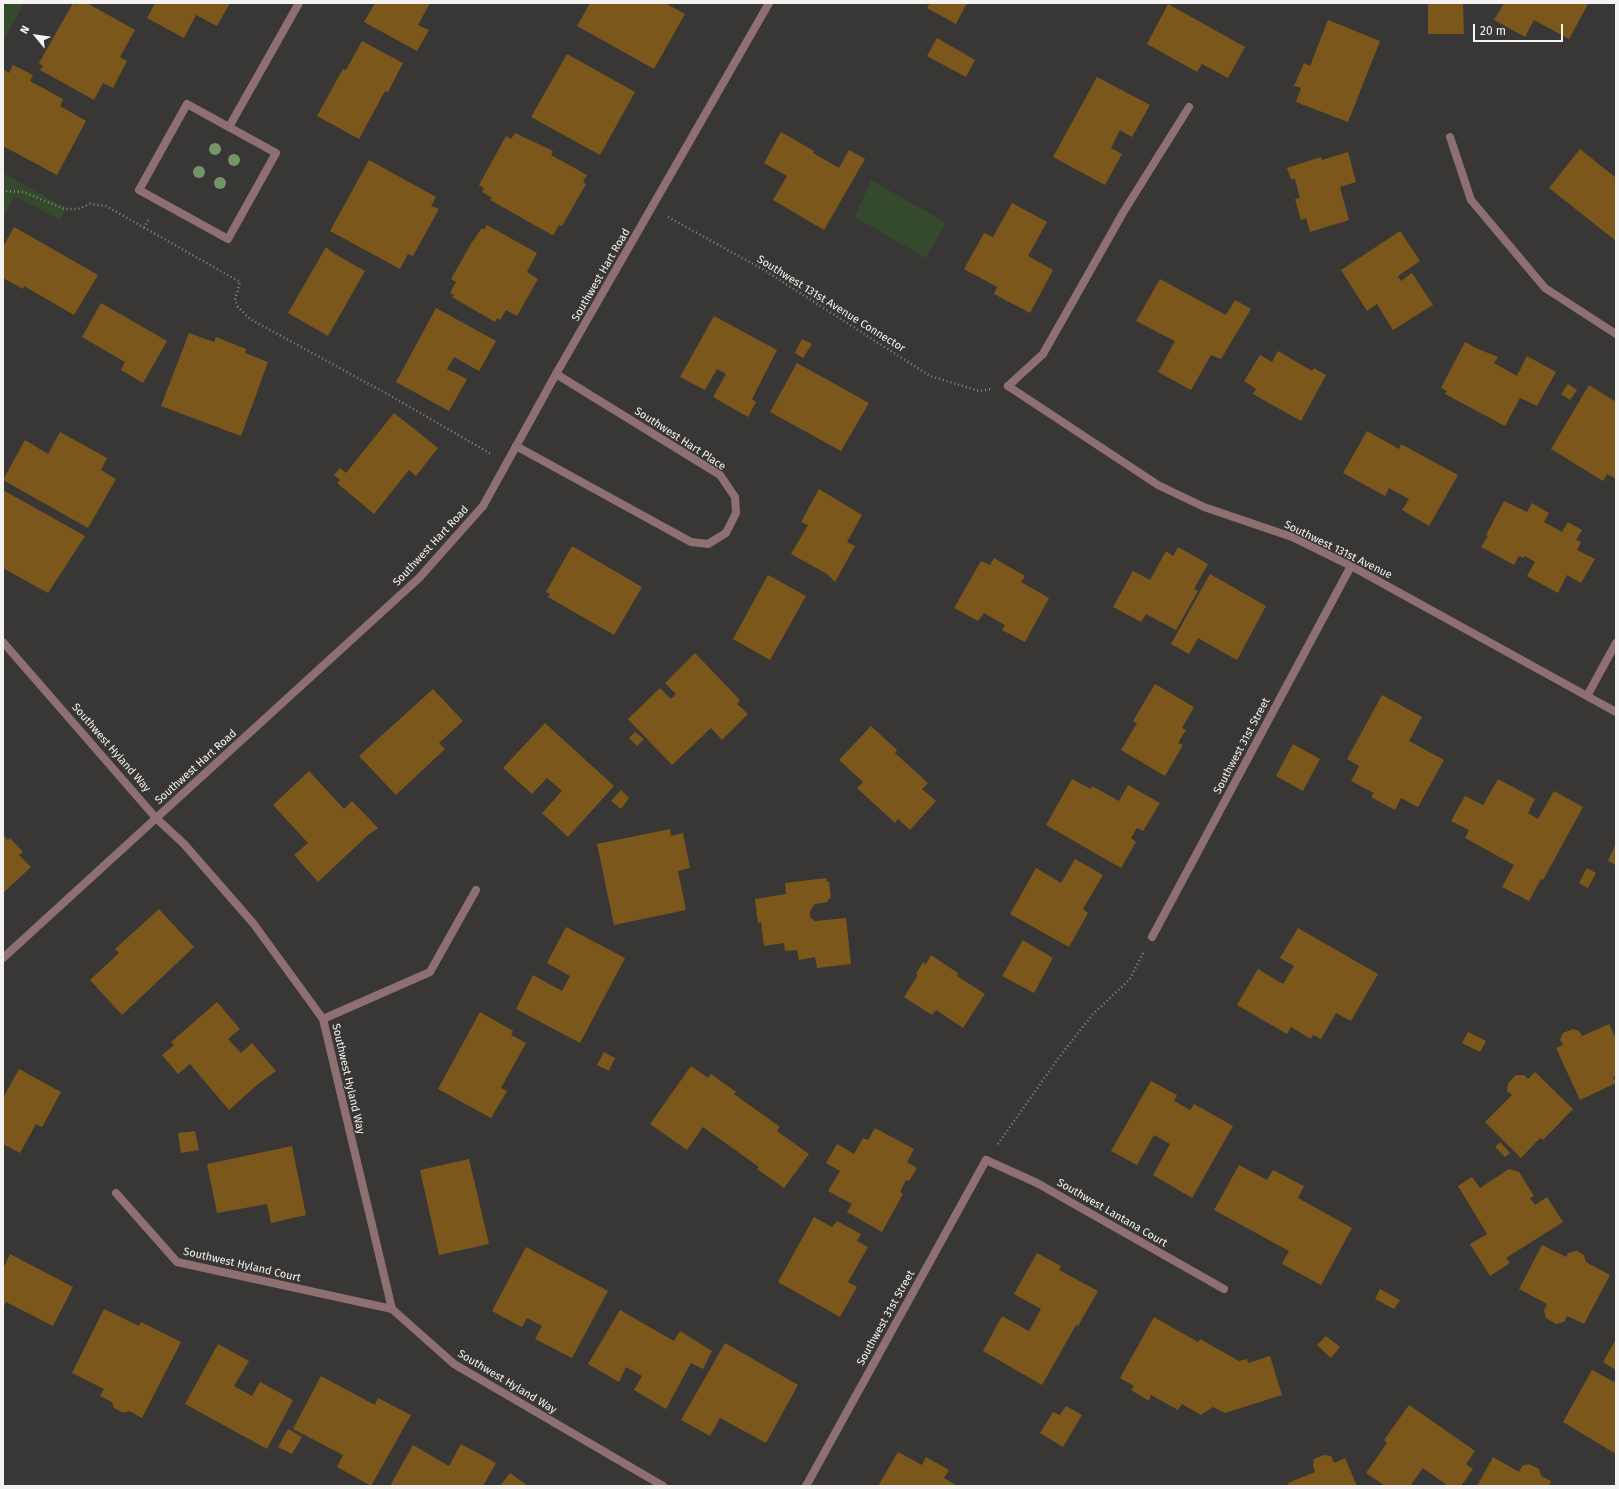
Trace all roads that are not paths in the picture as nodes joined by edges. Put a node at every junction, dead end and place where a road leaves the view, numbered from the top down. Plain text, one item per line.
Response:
1 (299, 3) edge
2 (769, 3) edge
3 (1189, 107) dead end
4 (229, 127) junction
5 (1450, 137) dead end
6 (1616, 334) edge
7 (556, 374) junction
8 (516, 446) junction
9 (1351, 566) junction
10 (3, 642) edge
11 (1616, 643) edge
12 (1587, 696) junction
13 (1616, 712) edge
14 (156, 818) junction
15 (476, 890) dead end
16 (1152, 937) road end
17 (3, 958) edge
18 (323, 1019) junction
19 (986, 1160) joint
20 (116, 1193) dead end
21 (1224, 1289) dead end
22 (392, 1309) junction
23 (663, 1486) edge
24 (806, 1486) edge

1 - 4 street
2 - 7 street, Southwest Hart Road
3 - 9 street, Southwest 131st Avenue
4 - 4 street
5 - 6 street
7 - 8 street, Southwest Hart Road
7 - 8 street, Southwest Hart Place
8 - 14 street, Southwest Hart Road
9 - 12 street, Southwest 131st Avenue
9 - 16 street, Southwest 31st Street
10 - 14 street, Southwest Hyland Way
11 - 12 street
12 - 13 street, Southwest 131st Avenue
14 - 17 street, Southwest Hart Road
14 - 18 street, Southwest Hyland Way
15 - 18 street
18 - 22 street, Southwest Hyland Way
19 - 21 street, Southwest Lantana Court
19 - 24 street, Southwest 31st Street
20 - 22 street, Southwest Hyland Court
22 - 23 street, Southwest Hyland Way

